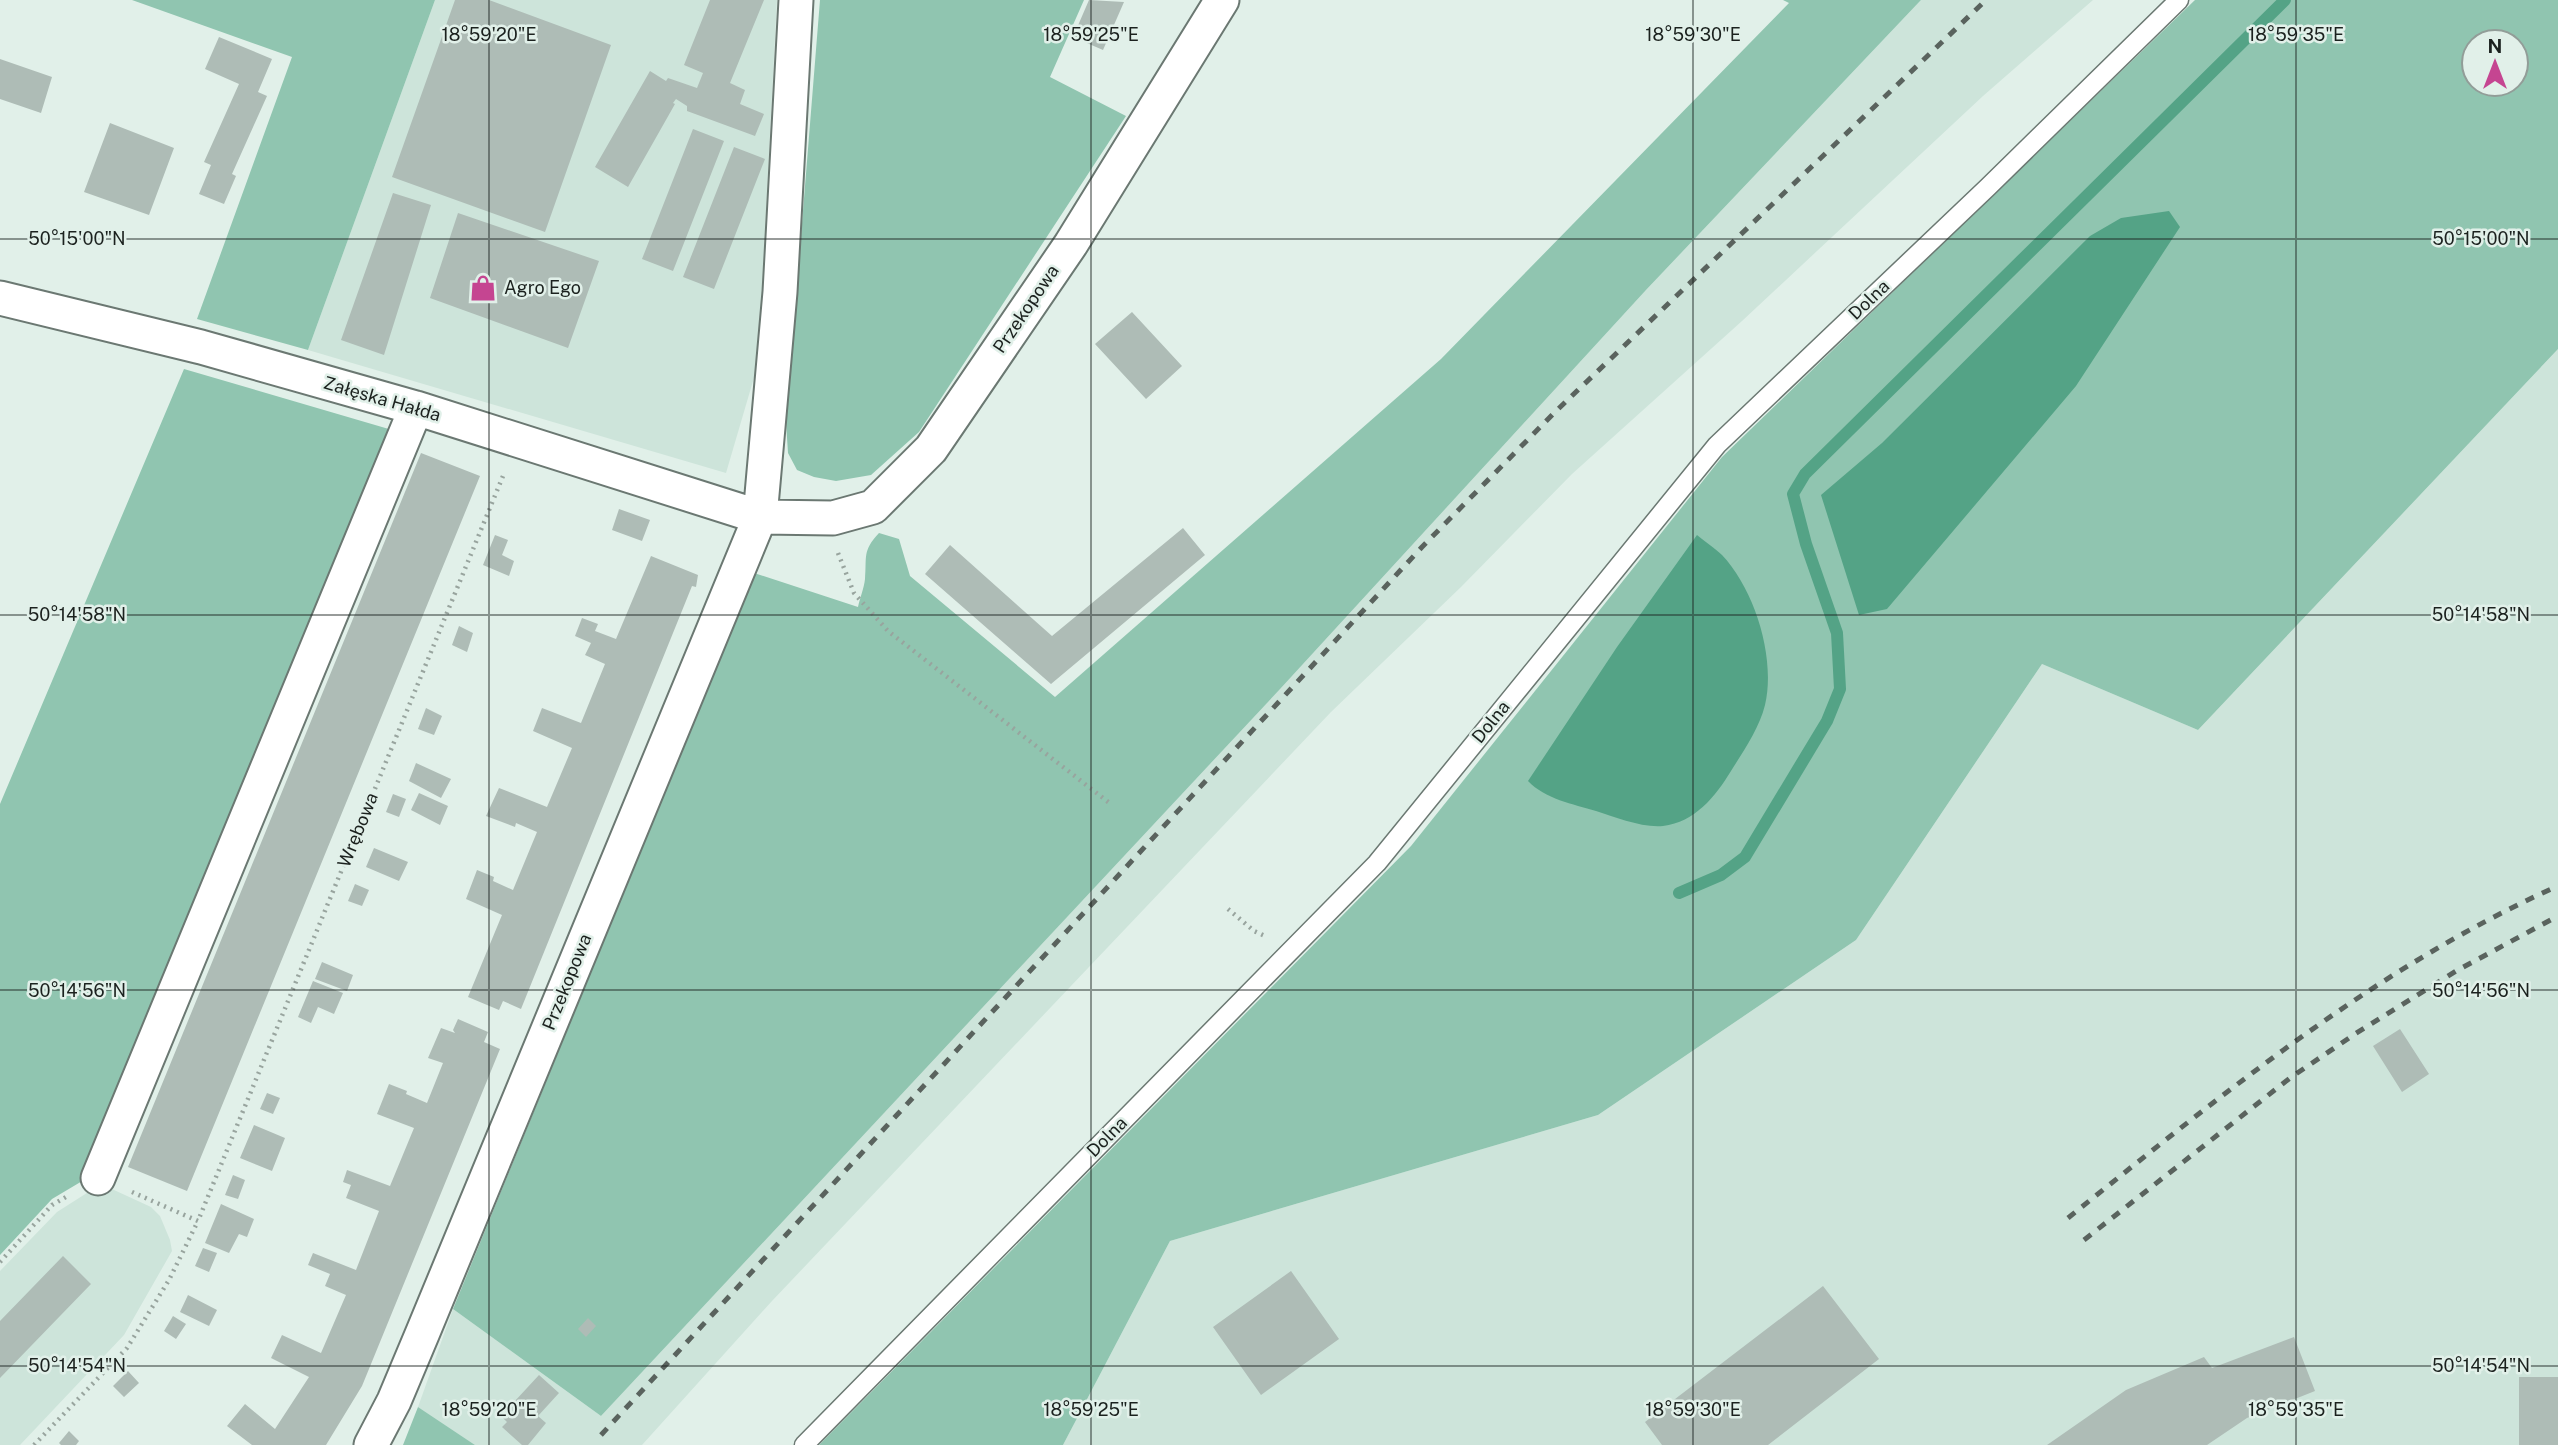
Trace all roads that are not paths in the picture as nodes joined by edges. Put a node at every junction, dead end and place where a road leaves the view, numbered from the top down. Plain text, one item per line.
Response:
1 (796, 0) edge
2 (1222, 0) edge
3 (2179, 0) edge
4 (0, 298) edge
5 (416, 408) junction
6 (760, 517) junction
7 (99, 1178) road end
8 (371, 1445) edge
9 (804, 1445) edge

1 - 6 street, Przekopowa
2 - 6 street, Przekopowa
3 - 9 lane, Dolna
4 - 5 street, Załęska Hałda
5 - 6 street, Załęska Hałda
5 - 7 street
6 - 8 street, Przekopowa

